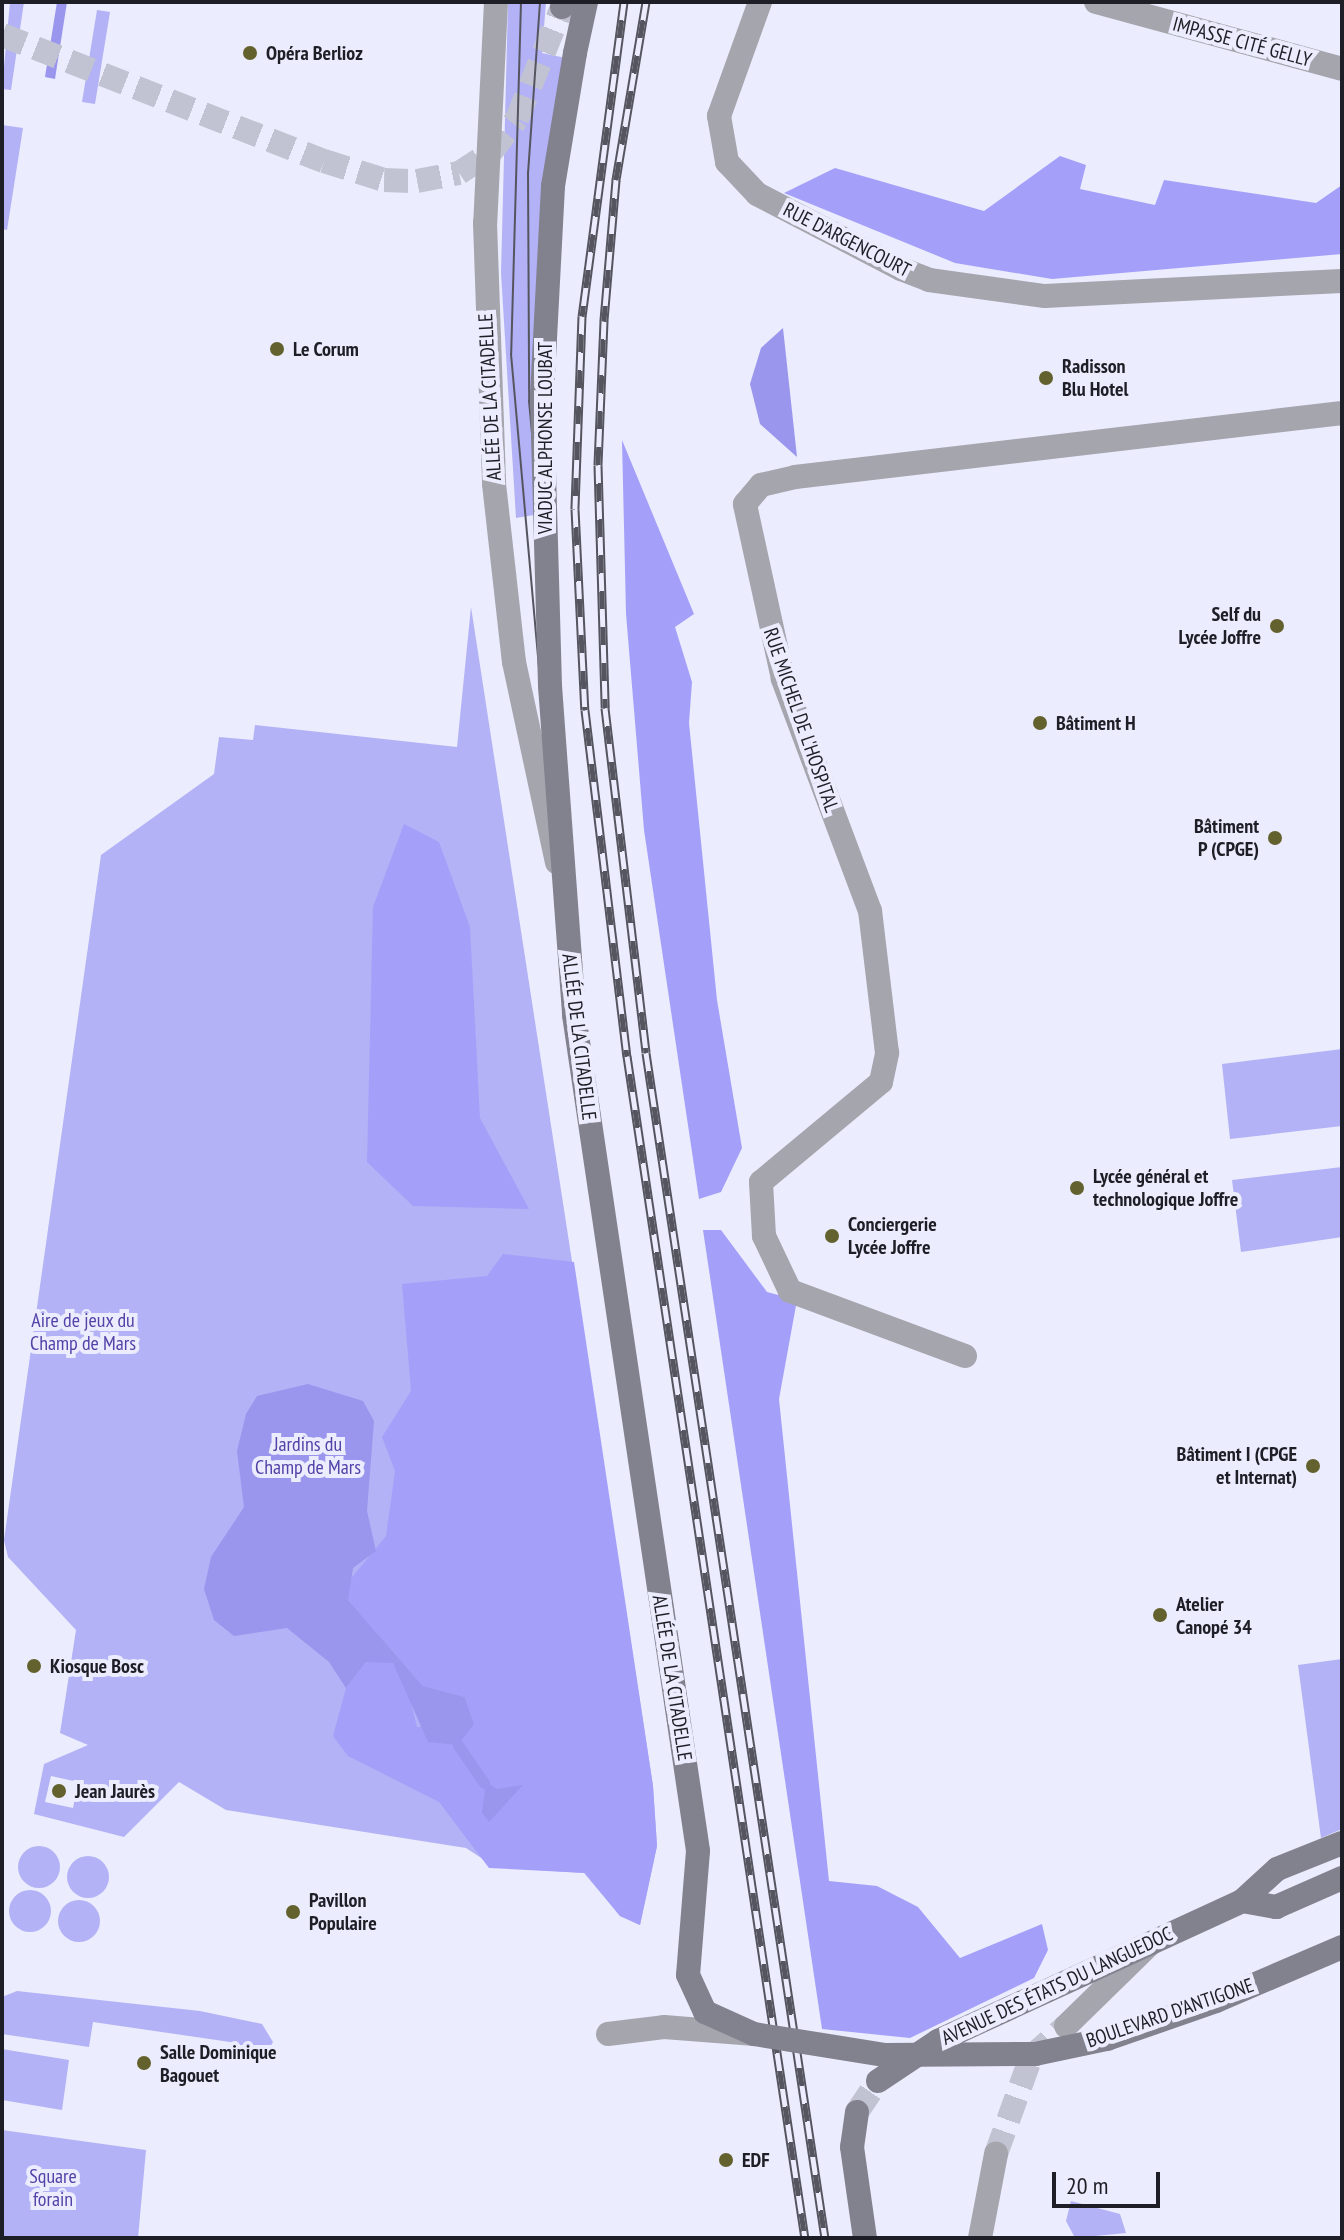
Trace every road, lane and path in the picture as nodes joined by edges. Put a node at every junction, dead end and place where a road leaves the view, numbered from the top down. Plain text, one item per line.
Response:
1 (496, 2) edge
2 (586, 2) edge
3 (760, 2) edge
4 (1096, 2) edge
5 (1342, 69) edge
6 (1342, 281) edge
7 (1342, 413) edge
8 (561, 876) junction
9 (965, 1356) dead end
10 (1342, 1843) edge
11 (1342, 1878) edge
12 (1242, 1901) junction
13 (1157, 1938) junction
14 (1342, 1947) edge
15 (1066, 2026) tunnel mouth
16 (608, 2034) dead end
17 (754, 2034) junction
18 (878, 2081) tunnel mouth
19 (857, 2112) tunnel mouth
20 (996, 2154) tunnel mouth
21 (865, 2238) edge
22 (980, 2238) edge

1 - 8 street, ALLÉE DE LA CITADELLE
2 - 8 street, VIADUC ALPHONSE LOUBAT, bridge
3 - 6 street, RUE D'ARGENCOURT
4 - 5 street, IMPASSE CITÉ GELLY
7 - 9 street, RUE MICHEL DE L'HOSPITAL
8 - 17 street, ALLÉE DE LA CITADELLE
10 - 12 street, AVENUE DES ÉTATS DU LANGUEDOC
11 - 12 street
12 - 13 street, AVENUE DES ÉTATS DU LANGUEDOC
13 - 15 street
13 - 18 street, AVENUE DES ÉTATS DU LANGUEDOC
14 - 17 street, BOULEVARD D'ANTIGONE, bridge
16 - 17 street
19 - 21 street
20 - 22 street

